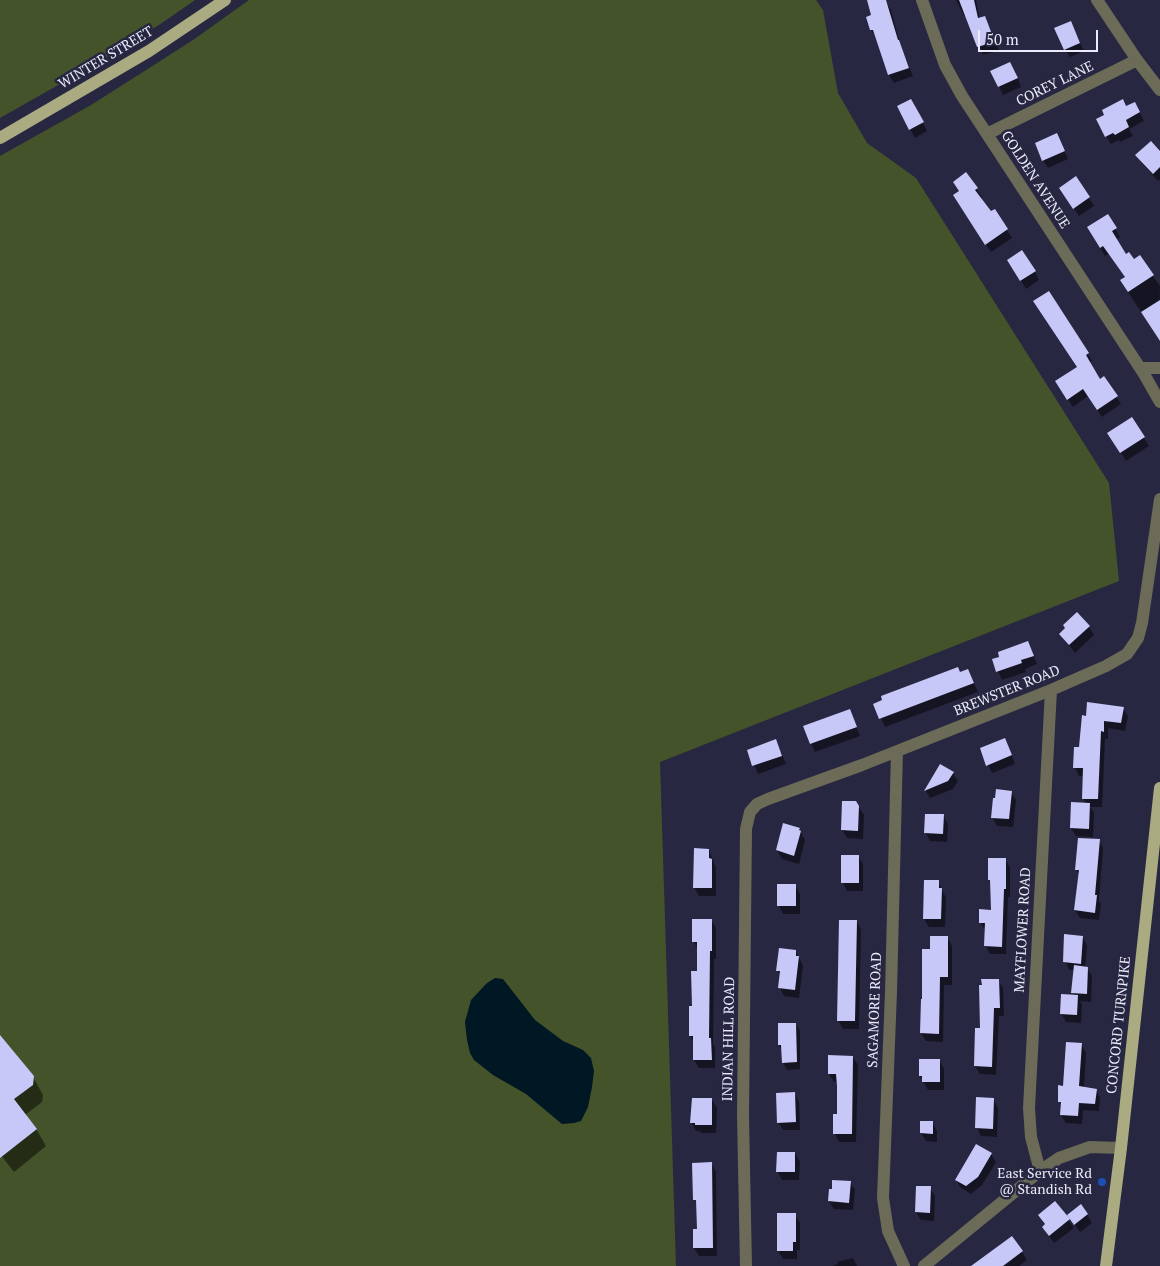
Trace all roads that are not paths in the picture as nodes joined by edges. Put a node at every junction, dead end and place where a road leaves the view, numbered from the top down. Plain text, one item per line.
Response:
1 (224, 0) edge
2 (922, 0) edge
3 (1097, 0) edge
4 (1137, 60) junction
5 (1160, 90) edge
6 (987, 134) junction
7 (0, 138) edge
8 (1140, 368) junction
9 (1160, 368) edge
10 (1160, 400) edge
11 (1160, 499) edge
12 (1051, 690) junction
13 (897, 751) junction
14 (1160, 788) edge
15 (750, 812) joint
16 (1121, 1148) junction
17 (1040, 1170) junction
18 (746, 1266) edge
19 (904, 1266) edge
20 (924, 1266) edge
21 (1106, 1266) edge

1 - 7 main road, WINTER STREET
2 - 6 street, GOLDEN AVENUE
3 - 4 street
4 - 5 street
4 - 6 street, COREY LANE
6 - 8 street, GOLDEN AVENUE
8 - 9 street
8 - 10 street, GOLDEN AVENUE
11 - 12 street, BREWSTER ROAD
12 - 13 street, BREWSTER ROAD
12 - 17 street, MAYFLOWER ROAD
13 - 15 street, BREWSTER ROAD
13 - 19 street, SAGAMORE ROAD
14 - 16 main road, CONCORD TURNPIKE
15 - 18 street, INDIAN HILL ROAD
16 - 17 street
16 - 21 main road, CONCORD TURNPIKE
17 - 20 street

